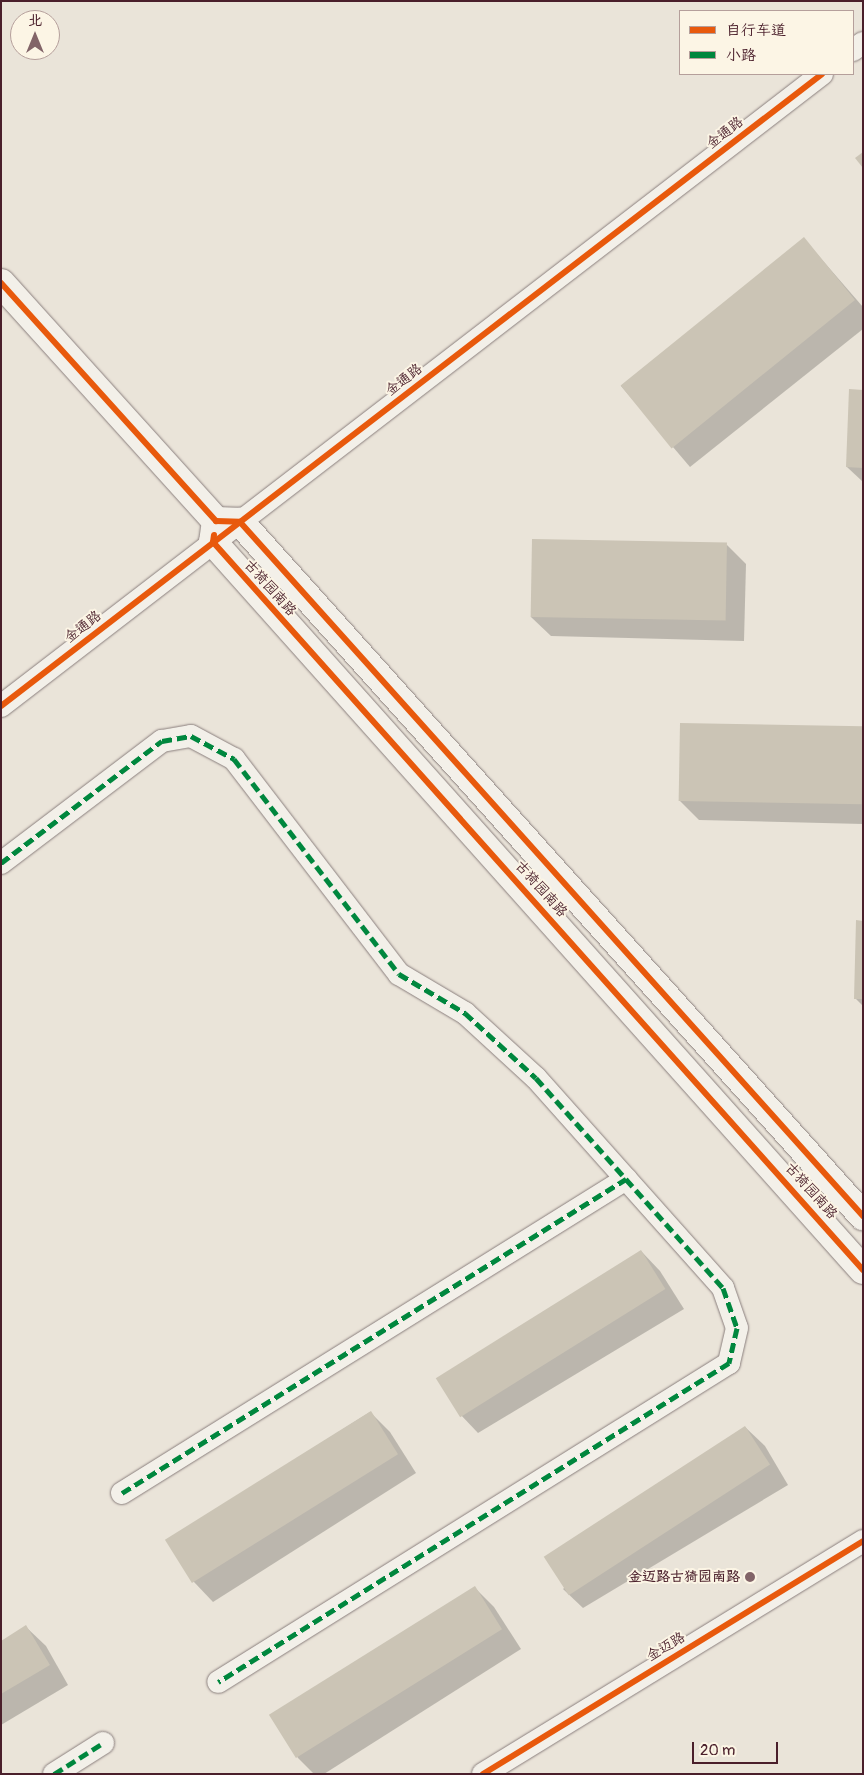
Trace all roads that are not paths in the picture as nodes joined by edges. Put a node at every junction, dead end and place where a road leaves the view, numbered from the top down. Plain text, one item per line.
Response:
1 (821, 75) edge
2 (1, 283) edge
3 (223, 528) junction
4 (1, 706) edge
5 (1, 863) edge
6 (626, 1179) junction
7 (863, 1216) edge
8 (863, 1270) edge
9 (122, 1493) dead end
10 (863, 1541) edge
11 (218, 1682) dead end
12 (103, 1743) dead end
13 (54, 1774) edge
14 (483, 1774) edge

1 - 3 street, 金通路
2 - 3 street, 古猗园南路
3 - 4 street, 金通路
3 - 7 street, 古猗园南路
3 - 8 street, 古猗园南路
5 - 6 street
6 - 9 street
6 - 11 street
10 - 14 street, 金迈路
12 - 13 street

